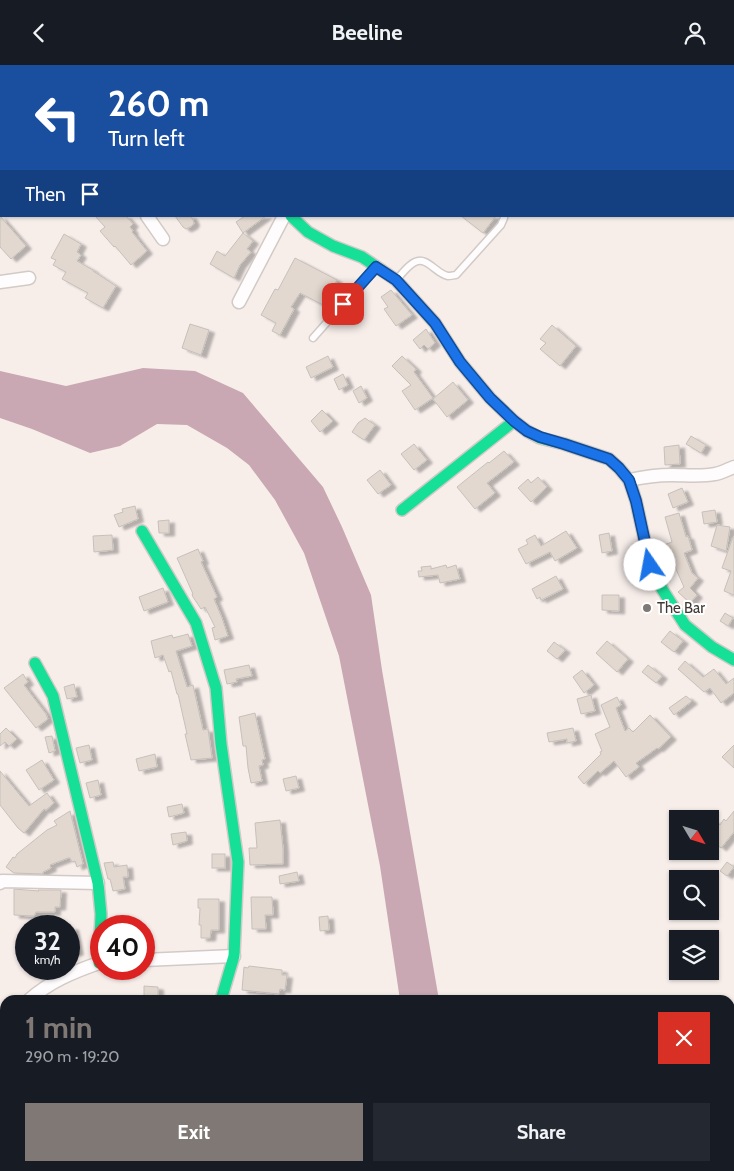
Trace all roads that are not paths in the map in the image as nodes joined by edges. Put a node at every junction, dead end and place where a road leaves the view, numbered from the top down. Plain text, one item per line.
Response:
1 (148, 217) edge
2 (283, 217) edge
3 (292, 217) edge
4 (504, 217) edge
5 (163, 239) dead end
6 (376, 267) junction
7 (29, 277) dead end
8 (396, 280) junction
9 (0, 282) edge
10 (240, 302) dead end
11 (313, 338) dead end
12 (514, 421) junction
13 (734, 467) edge
14 (629, 480) junction
15 (402, 510) dead end
16 (142, 531) dead end
17 (734, 658) edge
18 (36, 663) dead end
19 (0, 883) edge
20 (98, 883) junction
21 (101, 915) edge
22 (234, 956) junction
23 (155, 960) edge
24 (90, 966) edge
25 (35, 995) edge
26 (222, 995) edge

1 - 5 street
2 - 10 street
3 - 6 street
4 - 8 lane
6 - 8 street
6 - 11 lane
7 - 9 street
8 - 12 street
12 - 14 street
12 - 15 street
13 - 14 street
14 - 17 street
16 - 22 street
18 - 20 street
19 - 20 street
20 - 21 street
22 - 23 street
22 - 26 street
24 - 25 street

